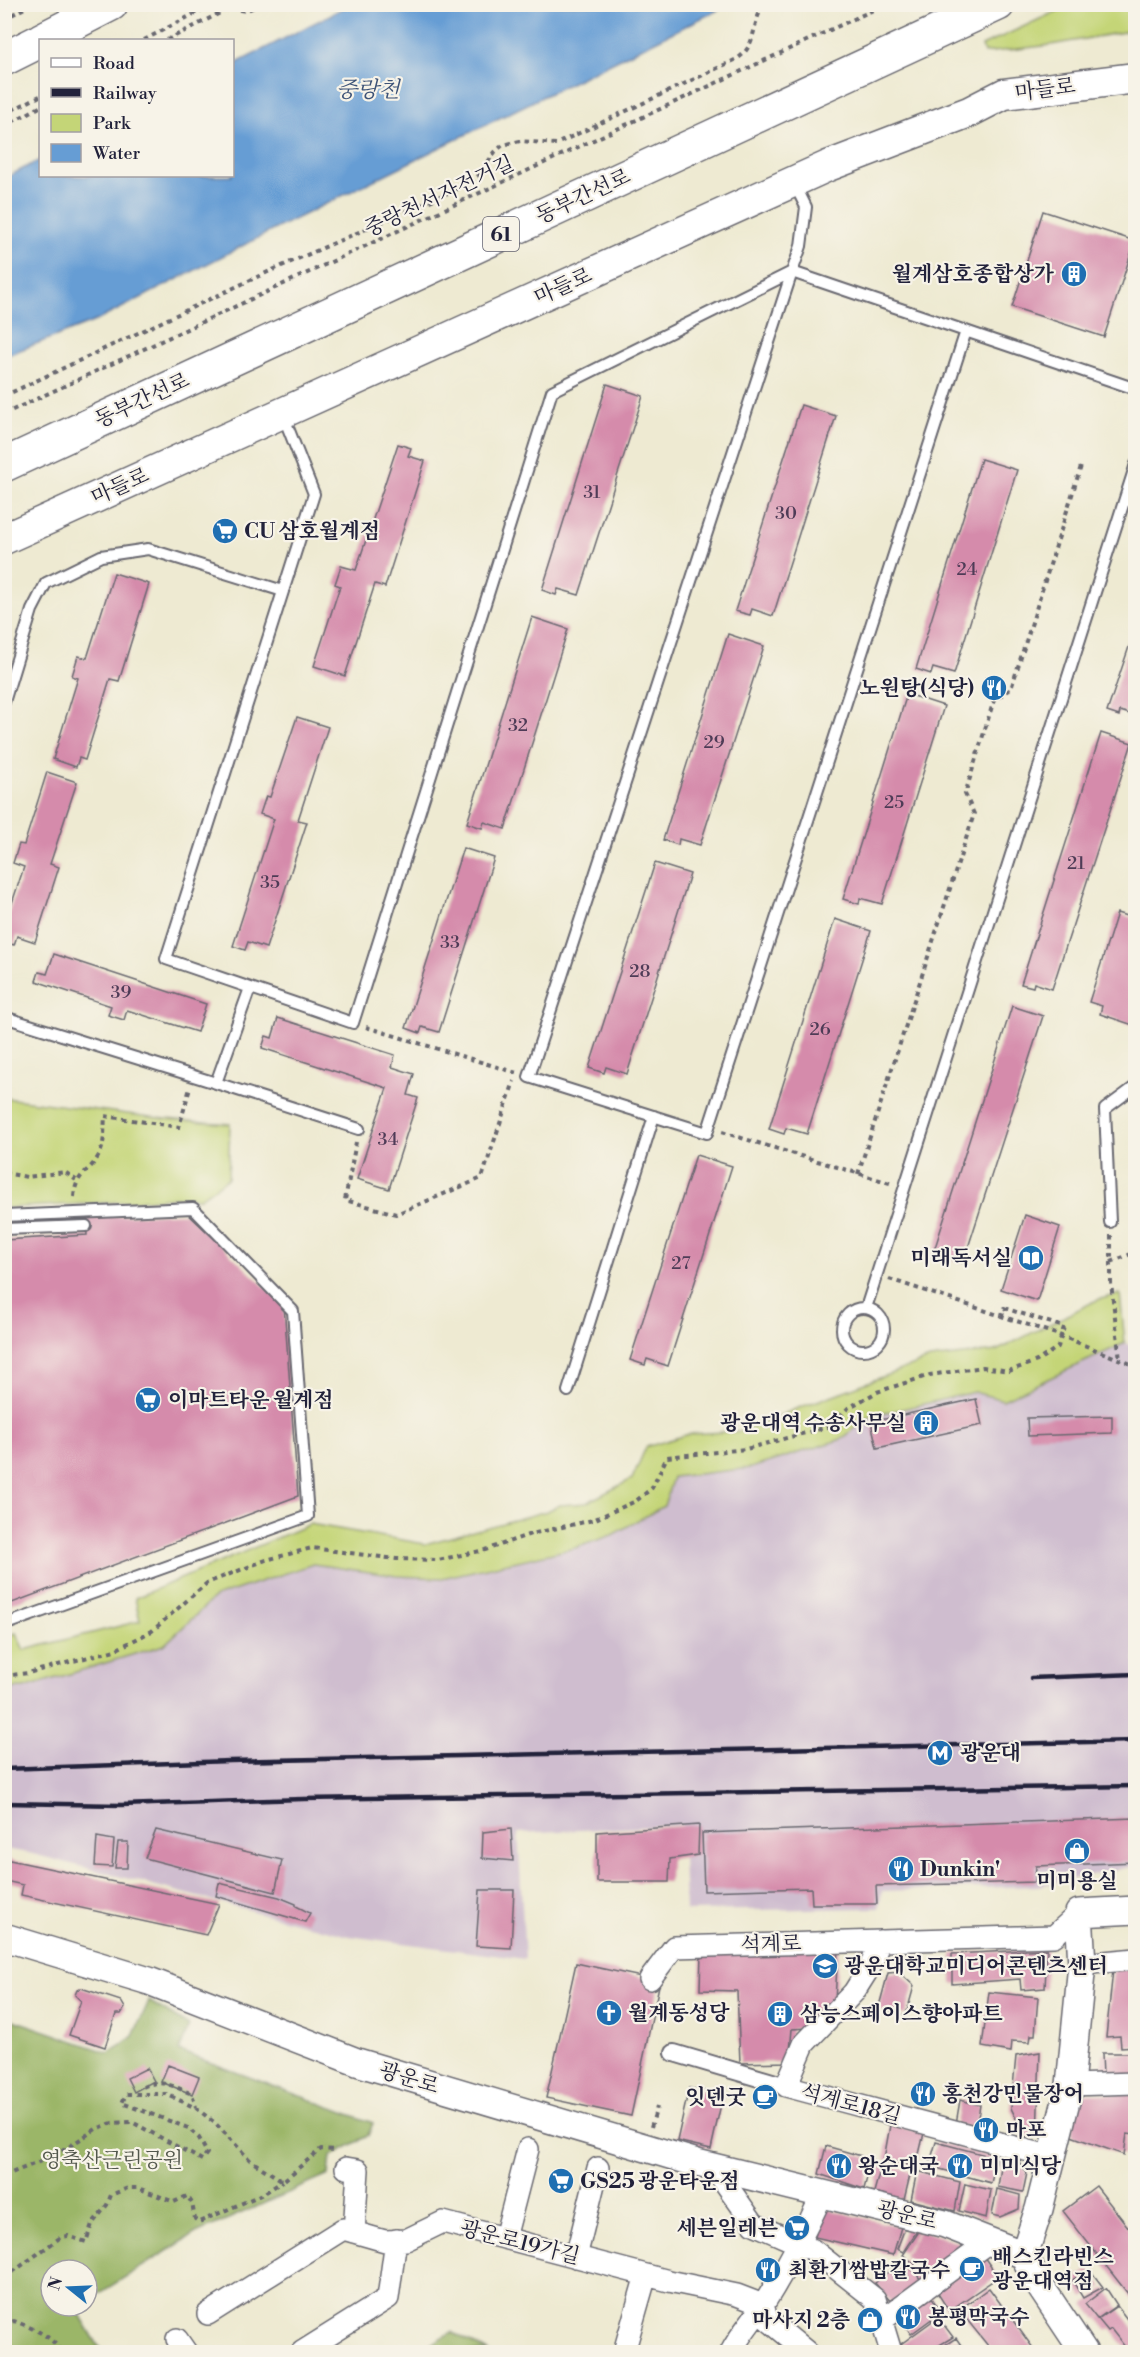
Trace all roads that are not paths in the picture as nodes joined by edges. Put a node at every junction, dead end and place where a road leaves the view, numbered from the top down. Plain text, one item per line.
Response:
1 (111, 4) edge
2 (998, 4) edge
3 (45, 39) edge
4 (39, 42) edge
5 (4, 59) edge
6 (1136, 78) edge
7 (794, 182) junction
8 (792, 272) junction
9 (966, 331) junction
10 (1136, 388) edge
11 (282, 413) junction
12 (1136, 464) edge
13 (4, 465) edge
14 (4, 539) edge
15 (283, 591) junction
16 (4, 702) edge
17 (250, 988) junction
18 (4, 1017) edge
19 (216, 1083) junction
20 (1136, 1086) edge
21 (654, 1116) junction
22 (359, 1129) road end
23 (4, 1216) edge
24 (1110, 1222) road end
25 (86, 1226) dead end
26 (4, 1229) edge
27 (867, 1308) dead end
28 (568, 1391) dead end
29 (4, 1626) edge
30 (1136, 1910) edge
31 (1079, 1913) junction
32 (4, 1937) edge
33 (880, 1941) junction
34 (1136, 1959) edge
35 (1082, 1964) junction
36 (650, 1979) dead end
37 (674, 2053) dead end
38 (1136, 2083) edge
39 (1070, 2085) junction
40 (786, 2086) junction
41 (528, 2149) dead end
42 (1052, 2157) junction
43 (714, 2167) junction
44 (598, 2168) dead end
45 (352, 2169) road end
46 (822, 2195) junction
47 (354, 2232) junction
48 (505, 2238) junction
49 (396, 2241) junction
50 (990, 2242) junction
51 (800, 2244) junction
52 (1023, 2255) junction
53 (576, 2256) junction
54 (646, 2275) junction
55 (763, 2305) junction
56 (208, 2314) dead end
57 (883, 2341) edge
58 (1077, 2350) edge
59 (302, 2352) edge
60 (624, 2352) edge
61 (731, 2352) edge
62 (807, 2352) edge

1 - 3 highway
2 - 13 highway, 동부간선로 / 61
4 - 5 highway
6 - 7 main road, 마들로
7 - 8 lane
7 - 11 main road, 마들로
8 - 9 lane
8 - 17 lane
8 - 21 lane
9 - 10 lane
9 - 21 lane
11 - 14 main road, 마들로
11 - 15 lane
12 - 27 lane
15 - 16 lane
15 - 17 lane
17 - 19 lane
18 - 19 lane
19 - 22 lane
20 - 24 lane
21 - 28 lane
23 - 29 lane
25 - 26 lane
30 - 31 street
31 - 33 street, 석계로
31 - 35 street
32 - 43 street, 광운로
33 - 36 street, 석계로
33 - 40 street, 석계로18길
34 - 35 street
35 - 39 street
37 - 40 street
38 - 39 street
39 - 42 street
40 - 42 street, 석계로18길
41 - 48 street
42 - 52 street
43 - 46 street, 광운로
43 - 51 street
44 - 53 street
45 - 47 street
46 - 50 street, 광운로
46 - 51 street
47 - 49 street, 광운로19가길
47 - 56 street
48 - 49 street, 광운로19가길
48 - 53 street, 광운로19가길
49 - 59 street
50 - 52 street, 광운로
50 - 57 street
51 - 55 street
51 - 57 street
52 - 58 street
53 - 54 street, 광운로19가길
54 - 55 street, 광운로19가길
54 - 60 street
55 - 61 street
55 - 62 street

